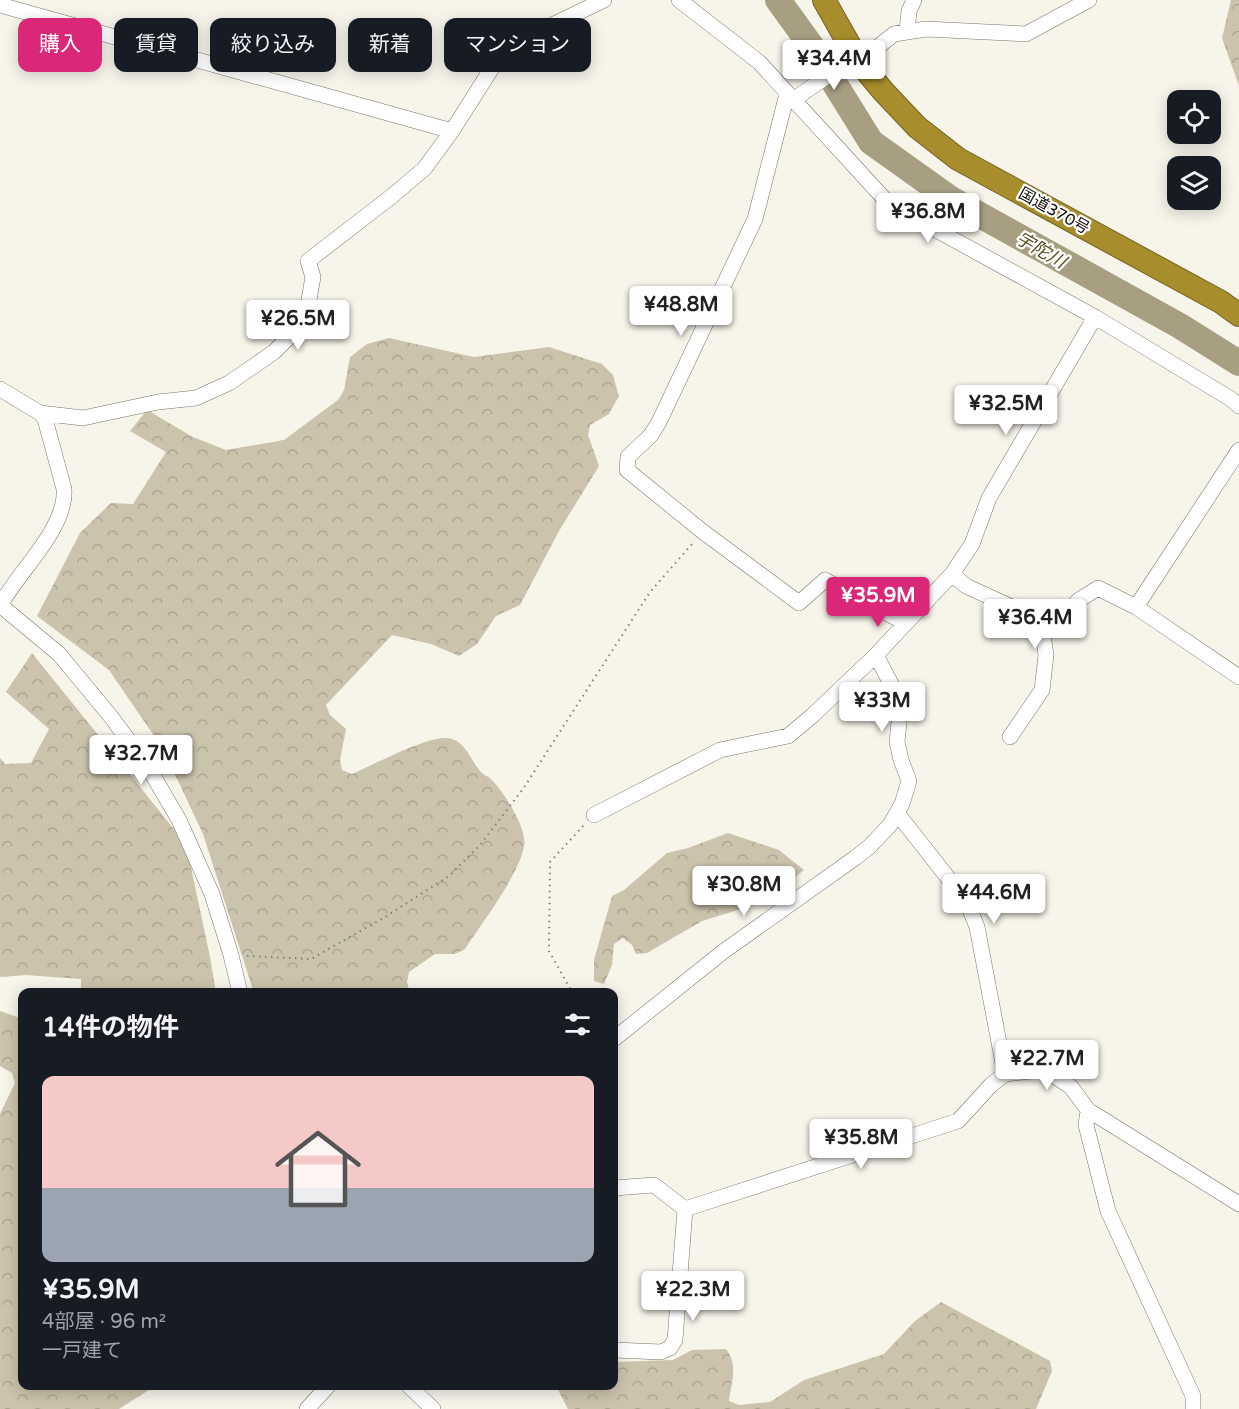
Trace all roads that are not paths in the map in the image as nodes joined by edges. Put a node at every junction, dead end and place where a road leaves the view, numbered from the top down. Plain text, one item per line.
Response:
1 (604, 0) edge
2 (679, 0) edge
3 (824, 0) edge
4 (914, 0) edge
5 (1089, 0) edge
6 (0, 5) edge
7 (908, 31) junction
8 (854, 60) junction
9 (793, 96) junction
10 (452, 132) junction
11 (1239, 315) edge
12 (1095, 317) junction
13 (0, 389) edge
14 (1239, 406) edge
15 (40, 412) junction
16 (1239, 450) edge
17 (952, 574) junction
18 (0, 605) edge
19 (1136, 607) junction
20 (905, 623) junction
21 (1043, 635) junction
22 (876, 655) junction
23 (1239, 677) edge
24 (1010, 737) dead end
25 (897, 813) junction
26 (594, 814) road end
27 (239, 988) edge
28 (618, 1036) edge
29 (1005, 1074) junction
30 (1088, 1110) junction
31 (618, 1188) edge
32 (1239, 1204) edge
33 (685, 1209) junction
34 (618, 1350) edge
35 (324, 1390) edge
36 (413, 1390) edge
37 (307, 1409) edge
38 (433, 1409) edge
39 (1193, 1409) edge

1 - 10 street
2 - 9 street
3 - 8 highway, 国道370号
4 - 7 street
5 - 7 street
6 - 10 street
7 - 8 street
8 - 9 street
8 - 11 highway, 国道370号
9 - 12 street
9 - 20 street
10 - 15 street
12 - 14 street
12 - 17 street
13 - 15 street
15 - 18 street
16 - 19 street
17 - 20 street
17 - 21 street
18 - 27 street
19 - 21 street
19 - 23 street
20 - 22 street
21 - 24 street
22 - 25 street
22 - 26 street
25 - 28 street
25 - 29 street
29 - 30 street
29 - 33 street
30 - 32 street
30 - 39 street
31 - 33 street
33 - 34 street
35 - 37 street
36 - 38 street

